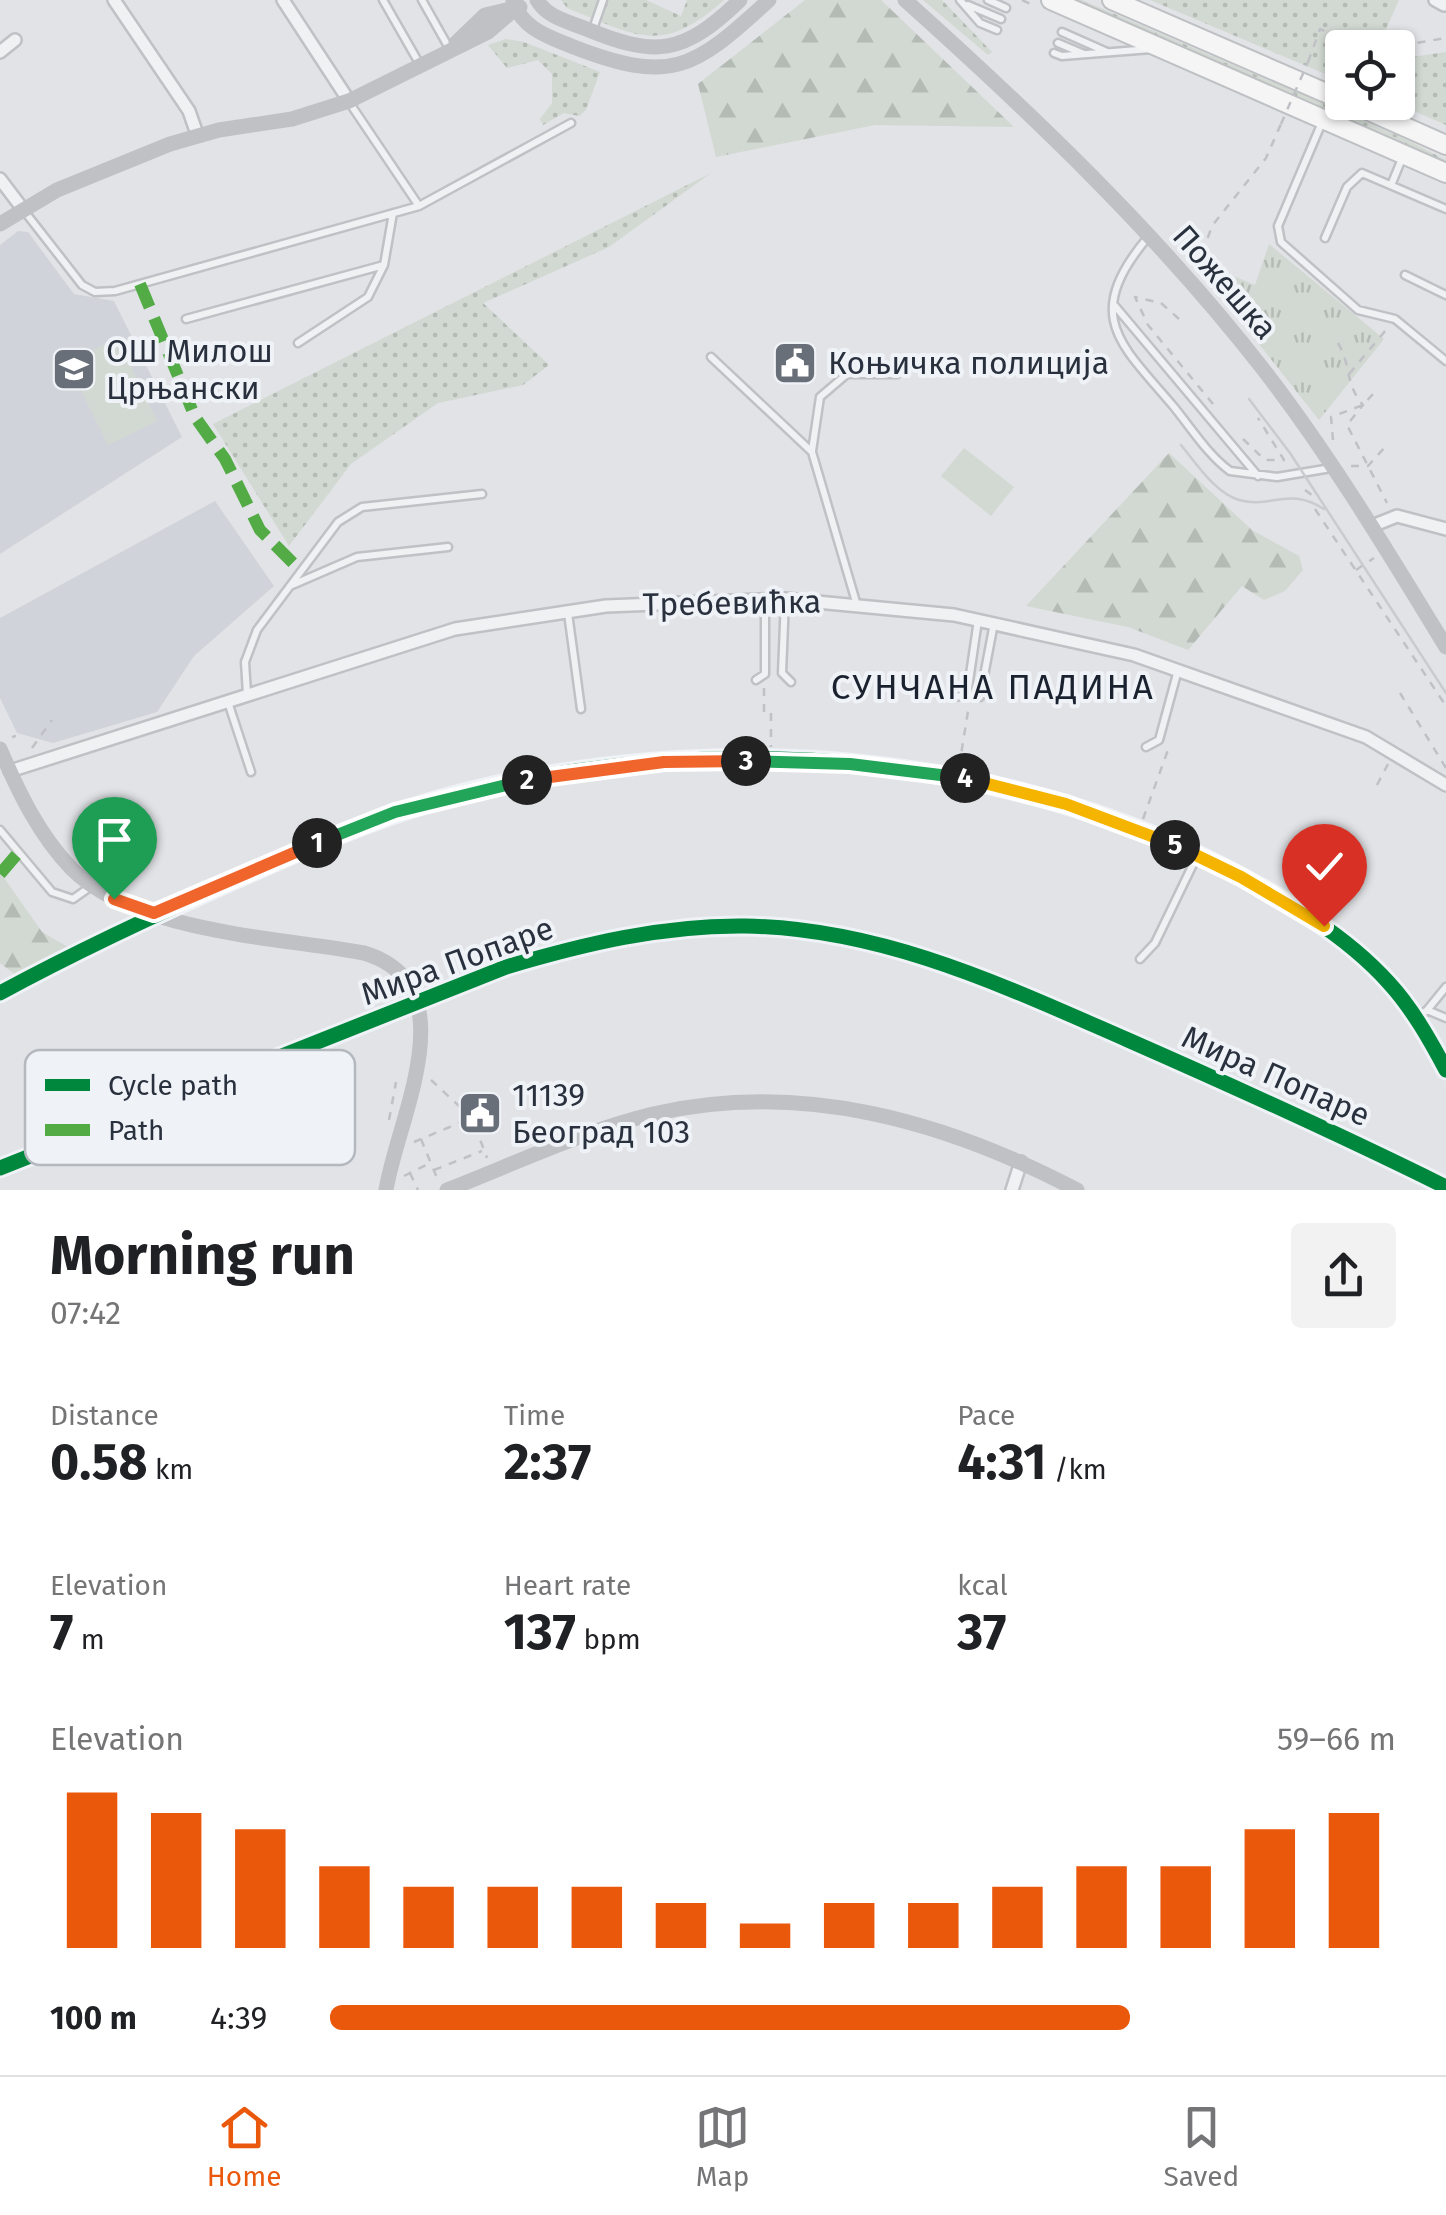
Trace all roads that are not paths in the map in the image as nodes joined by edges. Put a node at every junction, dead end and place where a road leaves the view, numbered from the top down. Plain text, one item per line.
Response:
1 (114, 0) edge
2 (283, 0) edge
3 (383, 0) edge
4 (422, 0) edge
5 (538, 0) edge
6 (603, 0) edge
7 (740, 0) edge
8 (768, 0) edge
9 (905, 0) edge
10 (988, 0) edge
11 (1051, 0) edge
12 (1112, 0) edge
13 (961, 2) edge
14 (514, 4) edge
15 (1006, 8) dead end
16 (1002, 19) dead end
17 (997, 30) dead end
18 (592, 32) junction
19 (1062, 32) dead end
20 (14, 40) dead end
21 (1058, 43) dead end
22 (451, 47) junction
23 (1162, 48) junction
24 (0, 52) edge
25 (1054, 52) dead end
26 (1108, 52) junction
27 (1085, 54) junction
28 (420, 64) junction
29 (1325, 92) edge
30 (349, 101) junction
31 (1324, 118) junction
32 (1389, 120) edge
33 (570, 123) dead end
34 (197, 134) junction
35 (1446, 145) edge
36 (1404, 154) junction
37 (1446, 173) edge
38 (0, 179) edge
39 (1392, 182) junction
40 (419, 206) junction
41 (22, 208) junction
42 (1446, 210) edge
43 (393, 213) junction
44 (0, 224) edge
45 (1149, 236) junction
46 (1325, 238) dead end
47 (384, 266) junction
48 (1405, 276) dead end
49 (1446, 296) edge
50 (1114, 306) junction
51 (186, 320) dead end
52 (298, 344) dead end
53 (711, 357) dead end
54 (1446, 360) edge
55 (896, 374) dead end
56 (812, 452) junction
57 (1340, 467) junction
58 (1258, 476) junction
59 (482, 494) dead end
60 (1372, 526) junction
61 (1446, 529) edge
62 (448, 547) dead end
63 (289, 586) junction
64 (786, 598) junction
65 (765, 599) junction
66 (856, 602) junction
67 (568, 613) junction
68 (978, 619) junction
69 (994, 622) junction
70 (1446, 647) edge
71 (1178, 669) junction
72 (760, 678) road end
73 (791, 682) dead end
74 (247, 694) junction
75 (952, 697) dead end
76 (980, 697) dead end
77 (228, 701) junction
78 (581, 709) dead end
79 (9, 741) edge
80 (1146, 748) dead end
81 (5, 772) edge
82 (251, 772) dead end
83 (1446, 785) edge
84 (0, 830) edge
85 (1198, 855) junction
86 (92, 886) junction
87 (154, 913) junction
88 (1140, 959) dead end
89 (1446, 987) edge
90 (0, 992) edge
91 (416, 1003) junction
92 (1427, 1010) junction
93 (1446, 1018) edge
94 (1416, 1019) junction
95 (298, 1050) edge
96 (1446, 1070) edge
97 (25, 1158) edge
98 (1021, 1162) junction
99 (0, 1168) edge
100 (443, 1186) edge
101 (1446, 1186) edge
102 (386, 1190) edge
103 (1012, 1190) edge
104 (1077, 1190) edge

1 - 34 street
2 - 30 street
3 - 28 lane
4 - 22 lane
5 - 14 main road
5 - 18 main road
6 - 18 lane
7 - 18 main road
8 - 14 main road
9 - 45 main road, Пожешка
10 - 15 lane
11 - 23 main road
12 - 29 main road
13 - 16 lane
13 - 17 lane
14 - 22 main road
19 - 26 lane
20 - 24 street
21 - 27 lane
22 - 28 main road
23 - 26 lane
23 - 31 main road
25 - 27 lane
26 - 27 lane
28 - 30 main road
30 - 34 main road
30 - 40 lane
31 - 36 main road
31 - 54 lane
32 - 35 main road
33 - 40 lane
34 - 41 main road
36 - 37 main road
36 - 39 lane
38 - 41 street
39 - 42 lane
39 - 46 lane
40 - 43 lane
41 - 43 lane
41 - 44 main road
43 - 47 lane
45 - 50 lane
45 - 57 main road, Пожешка
47 - 51 lane
47 - 52 lane
48 - 49 lane
50 - 58 lane
50 - 58 lane
53 - 56 lane
55 - 56 lane
56 - 66 lane
57 - 58 lane
57 - 60 main road, Пожешка
59 - 63 lane
60 - 61 street
60 - 70 main road, Пожешка
62 - 63 lane
63 - 74 lane
64 - 65 street, Требевићка
64 - 66 street, Требевићка
64 - 73 lane
65 - 67 street, Требевићка
65 - 72 lane
66 - 68 street, Требевићка
67 - 74 street, Требевићка
67 - 78 lane
68 - 69 street, Требевићка
68 - 75 lane
69 - 71 street, Требевићка
69 - 76 lane
71 - 80 lane
71 - 83 street, Требевићка
74 - 77 street, Требевићка
77 - 81 street, Требевићка
77 - 82 lane
79 - 81 main road
81 - 86 main road
84 - 86 lane
85 - 87 street
85 - 88 lane
85 - 94 street
86 - 87 main road
87 - 90 street
87 - 91 main road
89 - 92 lane
91 - 95 street, Мира Попаре
91 - 101 street, Мира Попаре
91 - 102 main road
92 - 93 lane
92 - 94 lane
94 - 96 street
97 - 99 street, Мира Попаре
98 - 100 main road
98 - 103 street
98 - 104 main road

